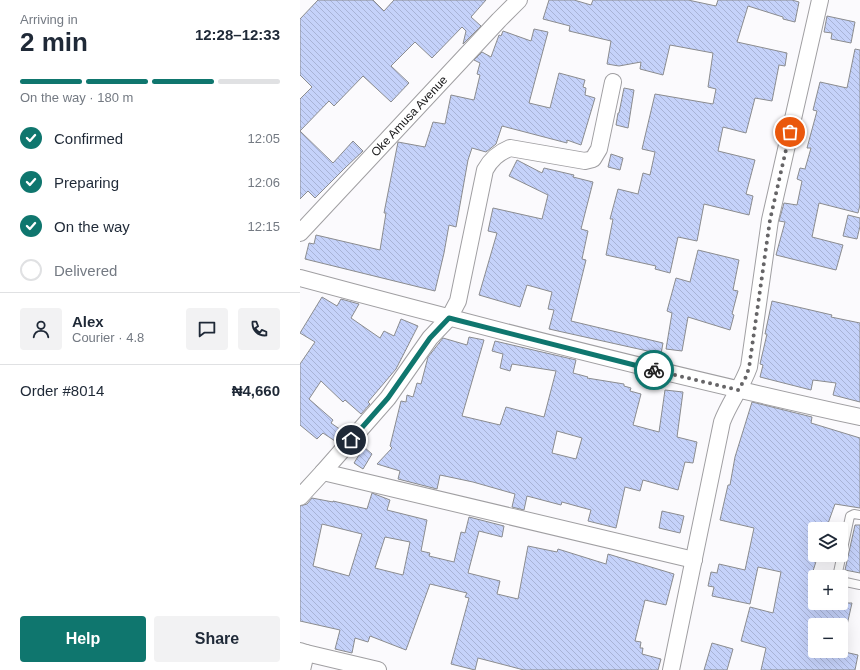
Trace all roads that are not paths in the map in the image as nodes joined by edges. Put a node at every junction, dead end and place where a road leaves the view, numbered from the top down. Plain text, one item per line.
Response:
1 (519, 0) edge
2 (820, 0) edge
3 (613, 82) dead end
4 (300, 233) edge
5 (300, 278) edge
6 (449, 318) junction
7 (738, 390) junction
8 (860, 417) edge
9 (323, 472) junction
10 (300, 497) edge
11 (860, 515) edge
12 (694, 560) junction
13 (838, 570) edge
14 (848, 582) edge
15 (860, 585) edge
16 (303, 652) edge
17 (302, 670) edge
18 (378, 670) edge
19 (671, 670) edge

1 - 4 street, Oke Amusa Avenue
2 - 7 street
3 - 6 street
5 - 6 street
6 - 7 street
6 - 9 street
7 - 8 street
7 - 12 street
9 - 10 street
9 - 12 street
11 - 13 lane
12 - 19 street
14 - 15 lane
16 - 17 street
16 - 18 street

